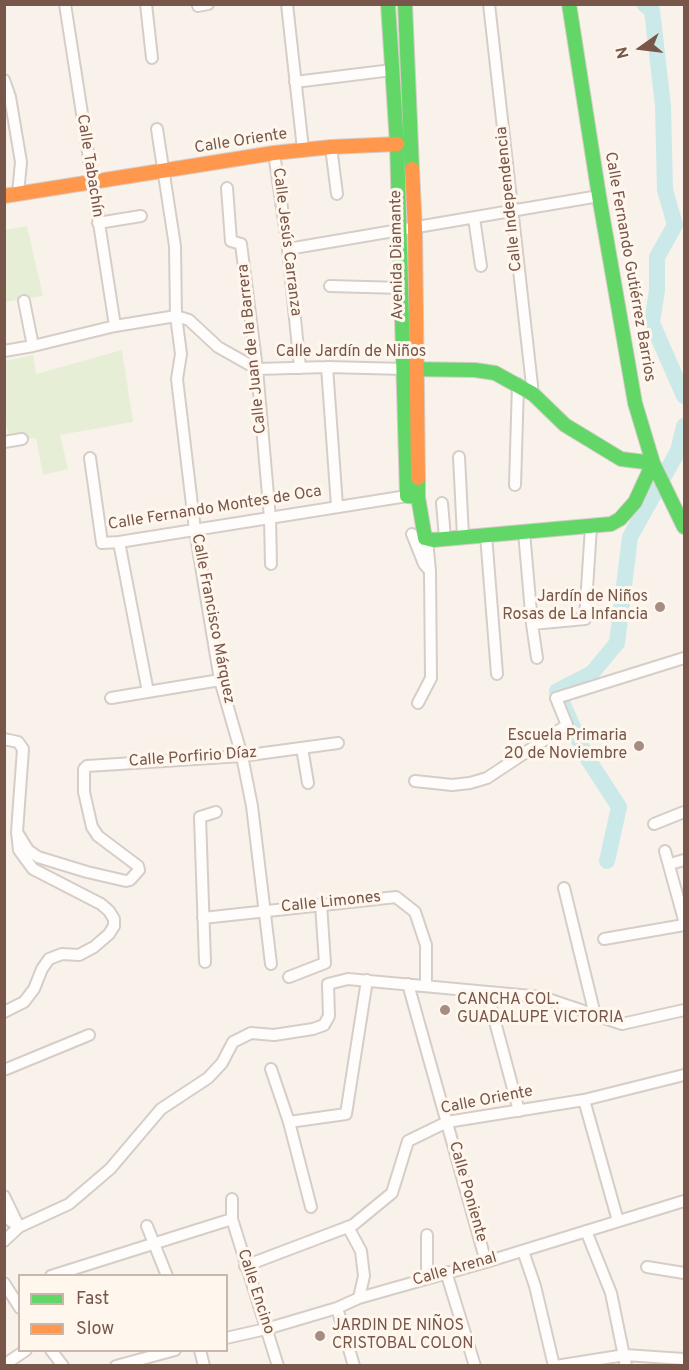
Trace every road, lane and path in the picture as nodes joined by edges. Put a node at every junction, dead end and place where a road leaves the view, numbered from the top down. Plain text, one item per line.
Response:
1 (65, 4) edge
2 (146, 4) edge
3 (287, 4) edge
4 (388, 4) edge
5 (405, 4) edge
6 (489, 4) edge
7 (569, 4) edge
8 (152, 58) dead end
9 (392, 70) junction
10 (4, 80) edge
11 (295, 81) junction
12 (157, 129) dead end
13 (397, 144) junction
14 (331, 147) junction
15 (303, 149) junction
16 (274, 153) junction
17 (164, 172) junction
18 (92, 183) junction
19 (227, 188) dead end
20 (338, 194) dead end
21 (11, 195) edge
22 (599, 196) junction
23 (511, 212) junction
24 (141, 216) dead end
25 (474, 218) junction
26 (98, 223) junction
27 (415, 228) junction
28 (400, 230) junction
29 (288, 249) junction
30 (481, 266) dead end
31 (330, 286) dead end
32 (402, 288) junction
33 (24, 301) dead end
34 (176, 316) junction
35 (115, 326) junction
36 (33, 346) junction
37 (4, 351) edge
38 (327, 367) junction
39 (300, 368) junction
40 (257, 369) junction
41 (411, 369) junction
42 (518, 384) junction
43 (533, 394) junction
44 (22, 439) dead end
45 (4, 442) edge
46 (459, 457) dead end
47 (90, 458) dead end
48 (653, 463) junction
49 (515, 484) dead end
50 (412, 496) junction
51 (442, 503) dead end
52 (337, 506) junction
53 (270, 518) junction
54 (591, 527) junction
55 (684, 527) edge
56 (195, 530) junction
57 (524, 532) junction
58 (412, 534) dead end
59 (486, 535) junction
60 (463, 536) junction
61 (445, 538) junction
62 (427, 540) junction
63 (119, 542) junction
64 (271, 564) dead end
65 (430, 571) junction
66 (532, 624) junction
67 (537, 658) dead end
68 (684, 658) edge
69 (497, 674) dead end
70 (220, 680) junction
71 (148, 692) junction
72 (111, 698) dead end
73 (418, 703) dead end
74 (4, 739) edge
75 (338, 743) dead end
76 (302, 748) junction
77 (242, 756) junction
78 (414, 781) dead end
79 (308, 783) dead end
80 (216, 812) dead end
81 (684, 812) edge
82 (654, 824) dead end
83 (17, 832) junction
84 (665, 851) dead end
85 (684, 860) edge
86 (670, 864) junction
87 (564, 888) dead end
88 (321, 904) junction
89 (264, 910) junction
90 (203, 918) junction
91 (684, 920) edge
92 (684, 925) edge
93 (604, 939) dead end
94 (205, 962) dead end
95 (270, 964) dead end
96 (289, 977) dead end
97 (367, 980) junction
98 (408, 984) junction
99 (426, 985) junction
100 (487, 992) junction
101 (684, 1010) edge
102 (4, 1012) edge
103 (595, 1015) junction
104 (88, 1035) dead end
105 (271, 1069) dead end
106 (4, 1070) edge
107 (684, 1075) edge
108 (585, 1100) junction
109 (519, 1110) junction
110 (289, 1122) junction
111 (447, 1122) junction
112 (4, 1196) edge
113 (232, 1199) dead end
114 (684, 1201) edge
115 (311, 1207) dead end
116 (4, 1216) edge
117 (232, 1219) junction
118 (618, 1221) junction
119 (147, 1226) dead end
120 (19, 1227) junction
121 (348, 1227) junction
122 (586, 1231) junction
123 (427, 1235) dead end
124 (4, 1240) edge
125 (154, 1243) junction
126 (523, 1251) junction
127 (486, 1262) junction
128 (245, 1266) junction
129 (647, 1268) dead end
130 (446, 1272) junction
131 (684, 1273) edge
132 (54, 1274) edge
133 (167, 1274) edge
134 (428, 1278) junction
135 (4, 1283) edge
136 (359, 1298) junction
137 (18, 1305) edge
138 (337, 1308) junction
139 (266, 1329) junction
140 (228, 1338) edge
141 (23, 1352) edge
142 (53, 1352) edge
143 (167, 1352) edge
144 (684, 1359) edge
145 (626, 1360) edge
146 (4, 1365) edge
147 (63, 1365) edge
148 (116, 1365) edge
149 (278, 1365) edge
150 (354, 1365) edge
151 (475, 1365) edge
152 (555, 1365) edge

1 - 18 street, Calle Tabachín
2 - 8 street
3 - 11 street, Calle Jesús Carranza
4 - 9 main road, Avenida Diamante
5 - 27 main road, Avenida Diamante
6 - 23 street, Calle Independencia
7 - 22 main road, Calle Fernando Gutiérrez Barrios
9 - 11 street
9 - 13 main road, Avenida Diamante
10 - 21 street
11 - 15 street, Calle Jesús Carranza
12 - 17 street, Calle Francisco Márquez
13 - 14 main road, Calle Oriente
13 - 28 main road, Avenida Diamante
14 - 15 main road, Calle Oriente
14 - 20 street
15 - 16 main road, Calle Oriente
16 - 17 main road, Calle Oriente
16 - 29 street, Calle Jesús Carranza
17 - 18 main road, Calle Oriente
17 - 34 street, Calle Francisco Márquez
18 - 21 main road, Calle Oriente
18 - 26 street, Calle Tabachín
19 - 40 street, Calle Juan de la Barrera
22 - 23 street
22 - 48 main road, Calle Fernando Gutiérrez Barrios
23 - 25 street
23 - 43 street, Calle Independencia
24 - 26 street
25 - 27 street
25 - 30 street
26 - 35 street, Calle Tabachín
27 - 28 street
27 - 41 main road, Avenida Diamante
28 - 29 street
28 - 32 main road, Avenida Diamante
29 - 39 street, Calle Jesús Carranza
31 - 32 street
32 - 41 main road, Avenida Diamante
33 - 36 street
34 - 35 street
34 - 40 street, Calle Jardín de Niños
34 - 56 street, Calle Francisco Márquez
35 - 36 street
36 - 37 street
38 - 39 street, Calle Jardín de Niños
38 - 41 street, Calle Jardín de Niños
38 - 52 street
39 - 40 street, Calle Jardín de Niños
40 - 53 street, Calle Juan de la Barrera
41 - 42 main road, Calle Jardín de Niños
41 - 50 main road, Avenida Diamante
42 - 43 main road, Calle Jardín de Niños
42 - 49 street
43 - 48 main road, Calle Jardín de Niños
44 - 45 street
46 - 60 street
47 - 63 street, Calle Fernando Montes de Oca
48 - 54 main road
48 - 55 main road, Calle Fernando Gutiérrez Barrios
50 - 52 street, Calle Fernando Montes de Oca
50 - 62 main road, Avenida Diamante
51 - 61 street
52 - 53 street, Calle Fernando Montes de Oca
53 - 56 street, Calle Fernando Montes de Oca
53 - 64 street, Calle Juan de la Barrera
54 - 57 main road
54 - 66 street
56 - 63 street, Calle Fernando Montes de Oca
56 - 70 street, Calle Francisco Márquez
57 - 59 main road
57 - 66 street
58 - 65 street
59 - 60 main road
59 - 69 street
60 - 61 main road
61 - 62 main road
62 - 65 street
63 - 71 street
65 - 73 street
66 - 67 street
68 - 78 street
70 - 71 street
70 - 77 street, Calle Francisco Márquez
71 - 72 street
74 - 83 street
75 - 76 street, Calle Porfirio Díaz
76 - 77 street, Calle Porfirio Díaz
76 - 79 street
77 - 83 street, Calle Porfirio Díaz
77 - 89 street, Calle Francisco Márquez
80 - 90 street
81 - 82 street
83 - 102 street
84 - 86 street
85 - 86 street
86 - 91 street
87 - 103 street
88 - 89 street, Calle Limones
88 - 96 street
88 - 99 street, Calle Limones
89 - 90 street, Calle Limones
89 - 95 street, Calle Francisco Márquez
90 - 94 street
92 - 93 street
97 - 98 street
97 - 110 street
97 - 120 street
98 - 99 street
98 - 111 street, Calle Poniente
99 - 100 street
100 - 103 street
100 - 109 street
101 - 103 street
104 - 106 street
105 - 110 street
107 - 108 street, Calle Oriente
108 - 109 street, Calle Oriente
108 - 118 street
109 - 111 street, Calle Oriente
110 - 115 street
111 - 121 street, Calle Oriente
111 - 127 street, Calle Poniente
112 - 120 street
113 - 117 street, Calle Encino
114 - 118 street, Calle Arenal
116 - 120 street
117 - 125 street
117 - 128 street, Calle Encino
118 - 122 street, Calle Arenal
119 - 125 street
120 - 124 street
121 - 128 street, Calle Oriente
121 - 136 street
122 - 126 street, Calle Arenal
122 - 145 street
123 - 134 street
125 - 132 street
125 - 133 street
126 - 127 street, Calle Arenal
126 - 152 street
127 - 130 street, Calle Arenal
128 - 139 street, Calle Encino
129 - 131 street
130 - 134 street, Calle Arenal
130 - 151 street
134 - 136 street, Calle Arenal
135 - 137 street
136 - 138 street, Calle Arenal
138 - 139 street, Calle Arenal
138 - 150 street
139 - 140 street, Calle Arenal
139 - 149 street, Calle Encino
141 - 146 street
142 - 147 street
143 - 148 street
144 - 145 street
145 - 152 street

